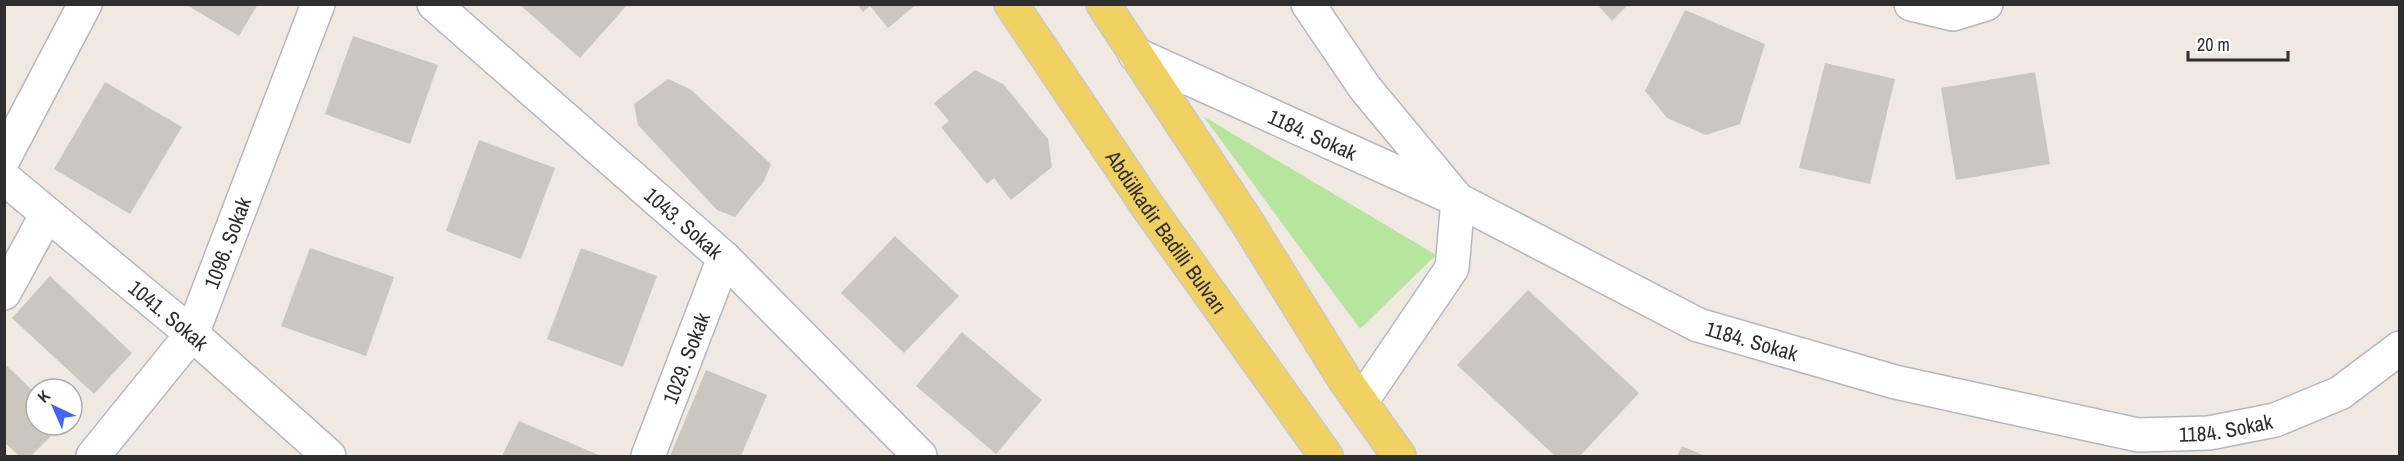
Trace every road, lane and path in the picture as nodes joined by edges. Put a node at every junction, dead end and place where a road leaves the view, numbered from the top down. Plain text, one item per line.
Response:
1 (85, 4) edge
2 (318, 4) edge
3 (434, 4) edge
4 (1011, 4) edge
5 (1103, 4) edge
6 (1308, 4) edge
7 (1911, 4) edge
8 (1986, 4) edge
9 (1135, 54) junction
10 (4, 158) edge
11 (4, 178) edge
12 (1458, 200) junction
13 (47, 214) junction
14 (724, 258) junction
15 (4, 293) edge
16 (192, 334) junction
17 (2400, 348) edge
18 (1361, 402) junction
19 (93, 456) edge
20 (329, 456) edge
21 (648, 456) edge
22 (920, 456) edge
23 (1326, 456) edge
24 (1399, 456) edge

1 - 10 street
2 - 16 street, 1096. Sokak
3 - 14 street, 1043. Sokak
4 - 23 main road, Abdülkadir Badilli Bulvarı
5 - 9 main road
6 - 12 street
7 - 8 street
9 - 12 street, 1184. Sokak
9 - 18 main road
11 - 13 street, 1041. Sokak
12 - 17 street, 1184. Sokak
12 - 18 street
13 - 15 street
13 - 16 street, 1041. Sokak
14 - 21 street, 1029. Sokak
14 - 22 street, 1043. Sokak
16 - 19 street, 1096. Sokak
16 - 20 street, 1041. Sokak
18 - 24 main road

